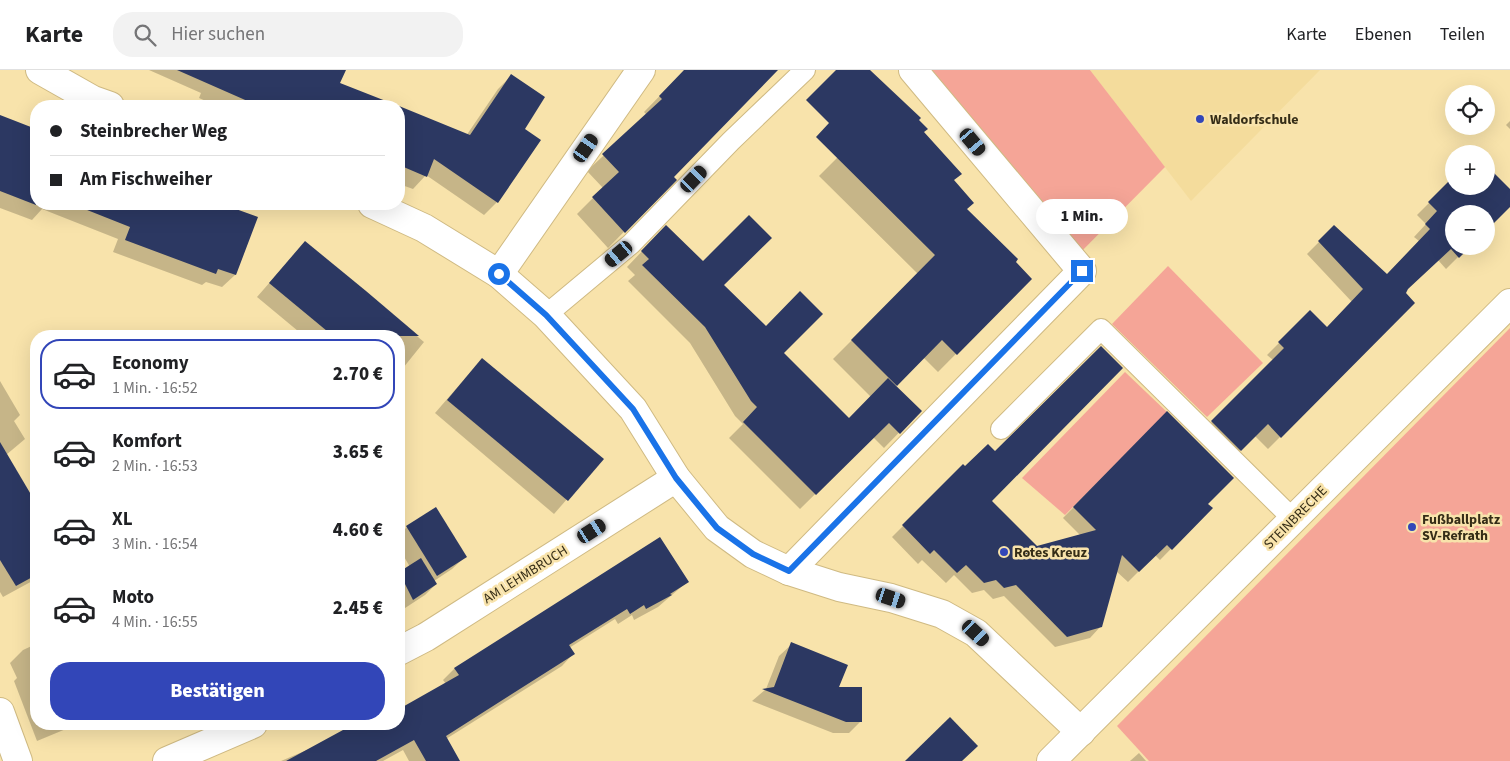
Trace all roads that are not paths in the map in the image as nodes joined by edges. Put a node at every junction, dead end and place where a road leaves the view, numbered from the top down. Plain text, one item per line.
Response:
1 (641, 70) edge
2 (805, 70) edge
3 (913, 70) edge
4 (44, 71) edge
5 (93, 100) edge
6 (385, 210) edge
7 (499, 274) junction
8 (1510, 303) edge
9 (546, 315) junction
10 (1001, 429) dead end
11 (676, 478) junction
12 (1292, 519) junction
13 (789, 571) junction
14 (405, 648) edge
15 (0, 712) edge
16 (239, 730) edge
17 (1081, 732) junction
18 (18, 761) edge
19 (167, 761) edge
20 (1051, 761) edge

1 - 7 street
2 - 9 lane
3 - 13 street
4 - 5 street
6 - 7 street
7 - 9 street
8 - 12 street, STEINBRECHE
9 - 11 street
10 - 12 lane
11 - 13 street
11 - 14 street, AM LEHMBRUCH
12 - 17 street, STEINBRECHE
13 - 17 street
15 - 18 street
16 - 19 street
17 - 20 street, STEINBRECHE

